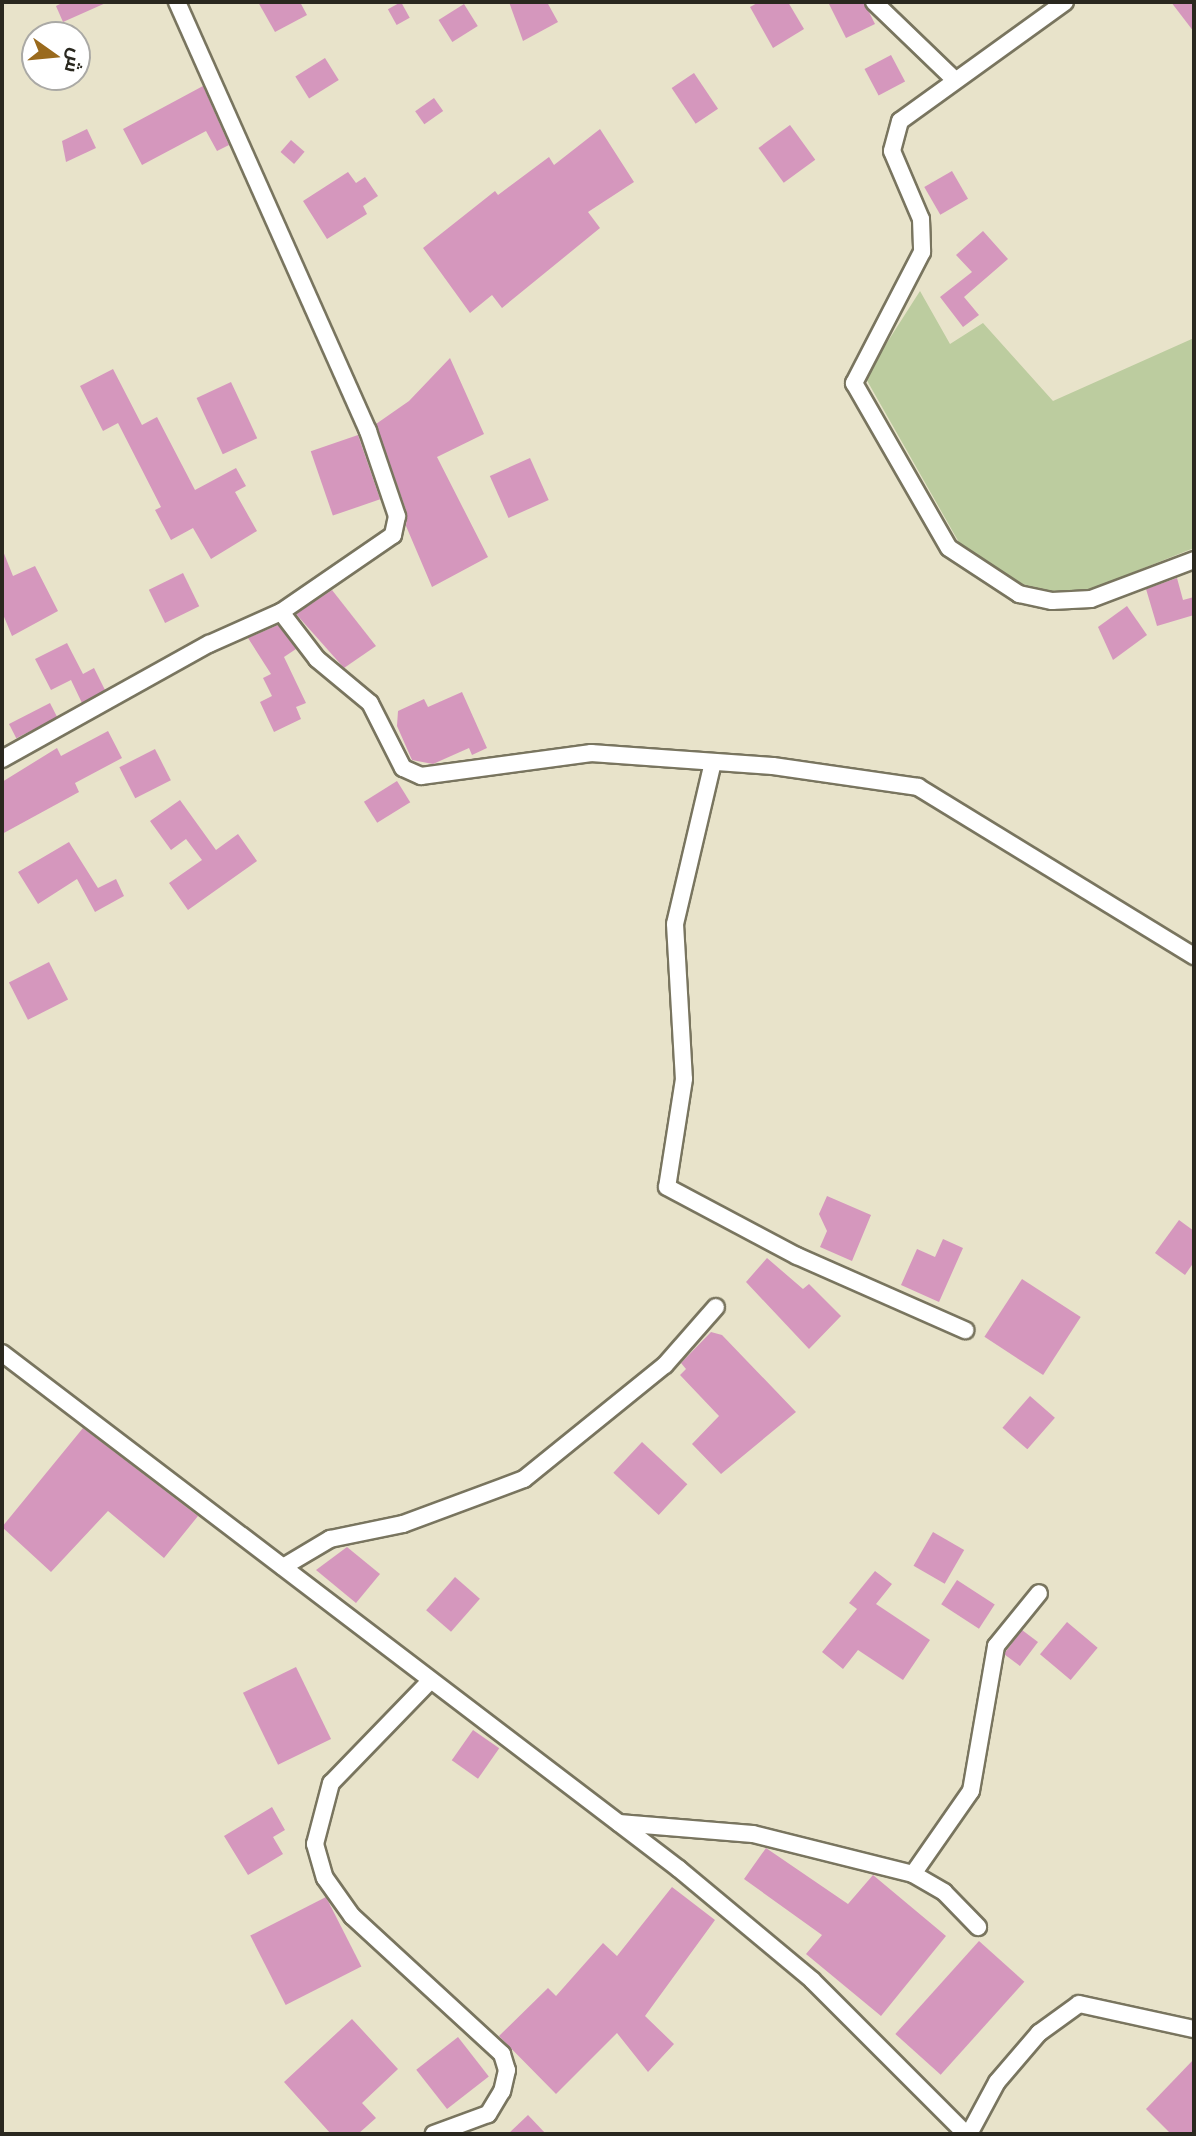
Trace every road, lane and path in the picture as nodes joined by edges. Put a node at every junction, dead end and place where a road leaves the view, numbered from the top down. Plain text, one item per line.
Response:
1 (177, 2) edge
2 (874, 2) edge
3 (1065, 2) edge
4 (955, 80) junction
5 (1194, 559) edge
6 (281, 612) junction
7 (2, 759) edge
8 (713, 762) junction
9 (1194, 956) edge
10 (716, 1307) dead end
11 (965, 1330) dead end
12 (2, 1353) edge
13 (283, 1567) junction
14 (1038, 1593) dead end
15 (430, 1681) junction
16 (619, 1823) junction
17 (913, 1874) junction
18 (978, 1927) dead end
19 (1194, 2029) edge
20 (434, 2134) edge
21 (968, 2134) edge

1 - 6 street
2 - 4 street
3 - 4 street
4 - 5 street
6 - 7 street
6 - 8 street
8 - 9 street
8 - 11 street
10 - 13 street
12 - 13 street
13 - 15 street
14 - 17 street
15 - 16 street
15 - 20 street
16 - 17 street
16 - 21 street
17 - 18 street
19 - 21 street

